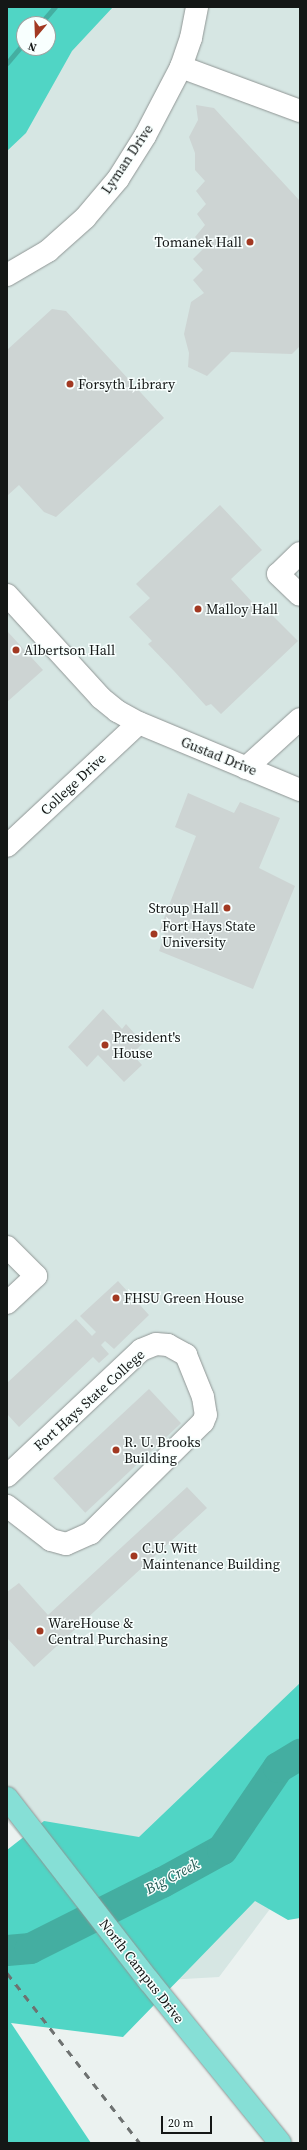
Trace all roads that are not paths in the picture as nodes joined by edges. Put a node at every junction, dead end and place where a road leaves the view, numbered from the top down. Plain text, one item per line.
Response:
1 (197, 7) edge
2 (181, 67) junction
3 (300, 111) edge
4 (7, 275) edge
5 (300, 553) edge
6 (7, 595) edge
7 (300, 595) edge
8 (300, 719) edge
9 (139, 723) junction
10 (246, 768) junction
11 (300, 790) edge
12 (7, 846) edge
13 (7, 1247) edge
14 (7, 1303) edge
15 (7, 1476) edge
16 (7, 1506) edge
17 (7, 1798) edge
18 (280, 2143) edge

1 - 2 street, Lyman Drive
2 - 3 street
2 - 4 street, Lyman Drive
5 - 7 street
6 - 9 street, Gustad Drive
8 - 10 street
9 - 10 street, Gustad Drive
9 - 12 street, College Drive
10 - 11 street, Gustad Drive
13 - 14 street
15 - 16 street, Fort Hays State College
17 - 18 main road, North Campus Drive

